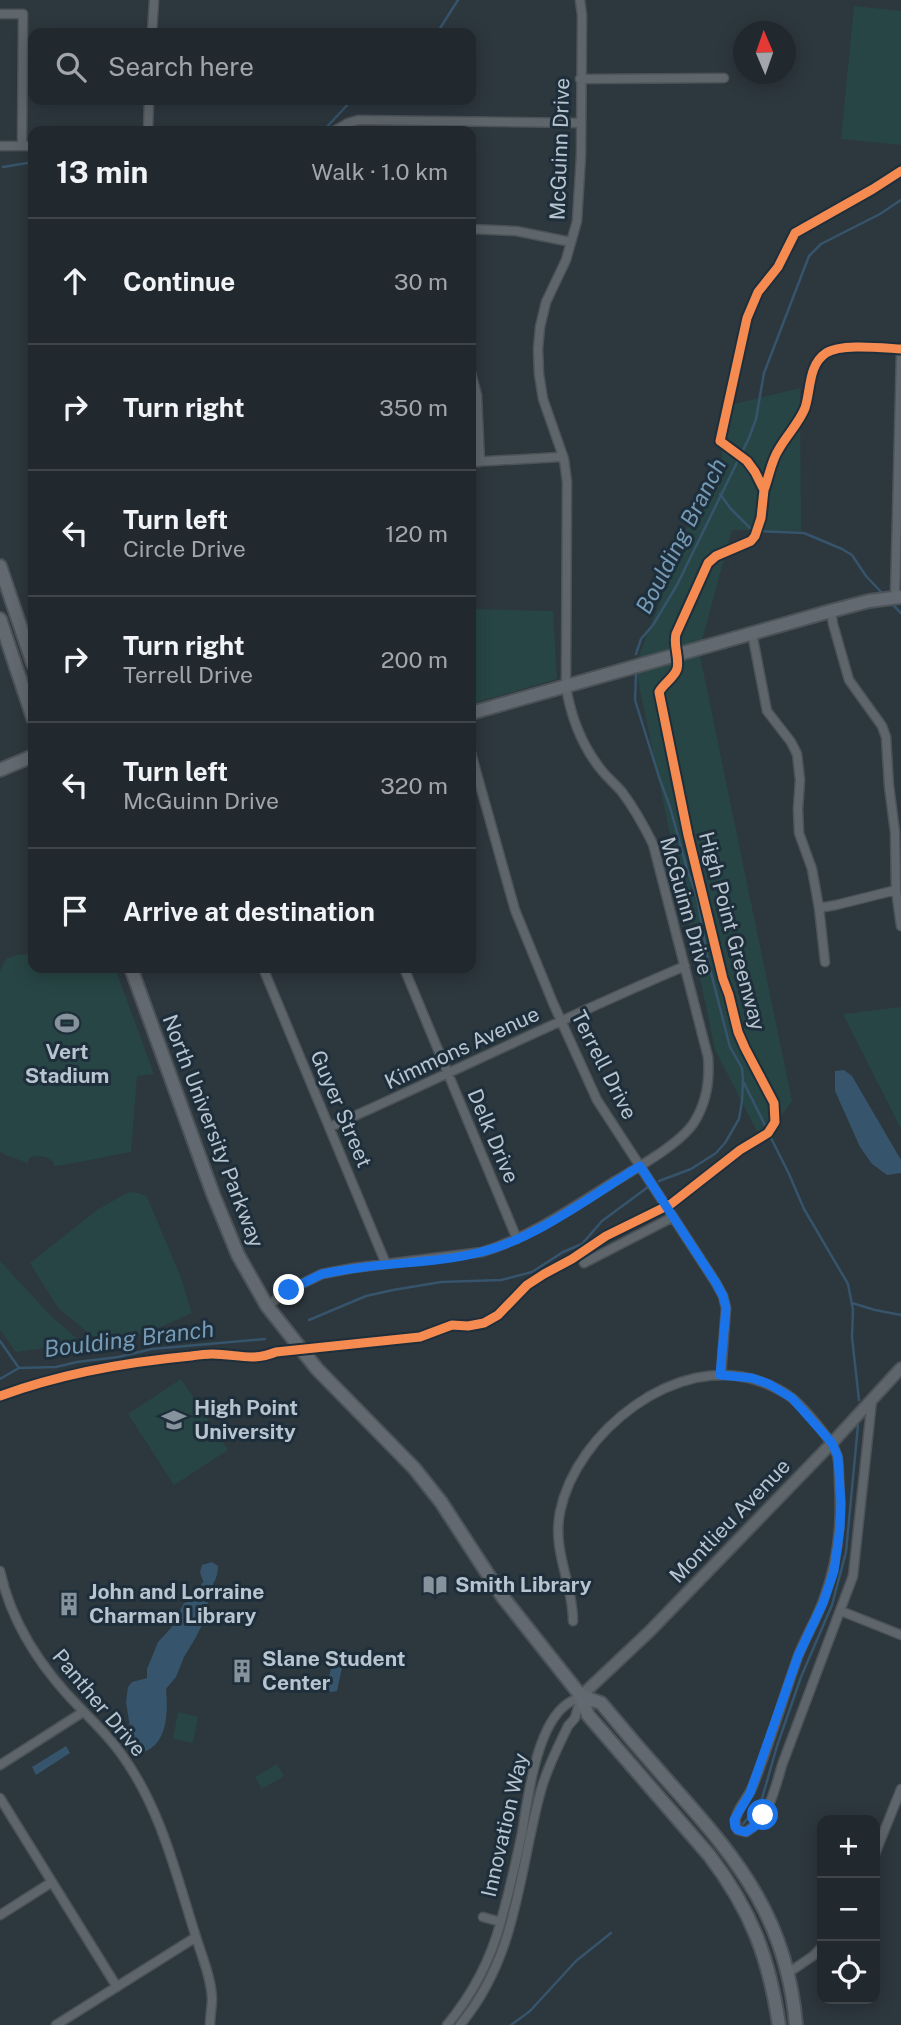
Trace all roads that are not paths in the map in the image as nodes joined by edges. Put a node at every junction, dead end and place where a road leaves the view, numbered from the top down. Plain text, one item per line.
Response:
1 (154, 0) edge
2 (580, 0) edge
3 (0, 14) edge
4 (152, 28) edge
5 (724, 78) dead end
6 (580, 79) junction
7 (149, 105) edge
8 (581, 123) junction
9 (148, 126) edge
10 (342, 126) edge
11 (0, 146) edge
12 (22, 146) junction
13 (28, 146) edge
14 (476, 229) edge
15 (571, 242) junction
16 (901, 354) edge
17 (476, 391) edge
18 (564, 459) junction
19 (476, 462) edge
20 (0, 566) edge
21 (898, 597) edge
22 (831, 611) junction
23 (0, 619) edge
24 (752, 633) junction
25 (28, 649) edge
26 (566, 687) junction
27 (28, 703) edge
28 (476, 712) edge
29 (28, 758) edge
30 (0, 770) edge
31 (476, 771) edge
32 (896, 890) junction
33 (819, 908) junction
34 (901, 926) edge
35 (825, 962) dead end
36 (685, 966) junction
37 (133, 973) edge
38 (265, 973) edge
39 (406, 973) edge
40 (561, 1021) junction
41 (448, 1074) junction
42 (330, 1127) junction
43 (640, 1166) junction
44 (673, 1217) junction
45 (517, 1239) junction
46 (584, 1263) dead end
47 (386, 1264) junction
48 (267, 1306) junction
49 (901, 1368) edge
50 (720, 1375) junction
51 (872, 1398) junction
52 (832, 1443) junction
53 (0, 1571) edge
54 (841, 1611) junction
55 (573, 1621) dead end
56 (901, 1635) edge
57 (581, 1696) junction
58 (83, 1712) junction
59 (0, 1765) edge
60 (901, 1789) edge
61 (0, 1798) edge
62 (880, 1842) edge
63 (52, 1882) junction
64 (0, 1915) edge
65 (483, 1917) dead end
66 (501, 1922) junction
67 (196, 1937) junction
68 (817, 1952) edge
69 (788, 1973) junction
70 (117, 1987) junction
71 (56, 2025) edge
72 (210, 2025) edge
73 (447, 2025) edge
74 (460, 2025) edge
75 (779, 2025) edge
76 (796, 2025) edge

1 - 4 street
2 - 6 street, McGuinn Drive
3 - 12 street
5 - 6 street
6 - 8 street, McGuinn Drive
7 - 9 street
8 - 10 street
8 - 15 street, McGuinn Drive
11 - 12 street
12 - 13 street
14 - 15 street
15 - 18 street, McGuinn Drive
16 - 21 street
17 - 19 street
18 - 19 street
18 - 26 street, McGuinn Drive
20 - 25 main road
21 - 22 main road
22 - 24 main road
22 - 32 street
23 - 27 main road
24 - 26 main road
24 - 33 street
26 - 28 main road
26 - 36 street, McGuinn Drive
29 - 30 main road
31 - 40 street, Terrell Drive
32 - 33 street
32 - 34 street
33 - 35 street
36 - 40 street, Kimmons Avenue
36 - 43 street, McGuinn Drive
37 - 48 main road, North University Parkway
38 - 42 street, Guyer Street
39 - 41 street, Delk Drive
40 - 41 street, Kimmons Avenue
40 - 43 street, Terrell Drive
41 - 42 street, Kimmons Avenue
41 - 45 street, Delk Drive
42 - 47 street, Guyer Street
43 - 44 street, Terrell Drive
43 - 45 street, McGuinn Drive
44 - 46 street
44 - 50 street, Terrell Drive
45 - 47 street, McGuinn Drive
47 - 48 street, McGuinn Drive
48 - 57 main road, North University Parkway
49 - 51 street, Montlieu Avenue
50 - 52 street
50 - 55 street
51 - 52 street, Montlieu Avenue
51 - 54 street
52 - 54 street
52 - 57 street, Montlieu Avenue
53 - 58 street, Panther Drive
54 - 56 street
57 - 66 street, Innovation Way
57 - 69 main road, North University Parkway
57 - 74 street, Innovation Way
57 - 75 main road, North University Parkway
58 - 59 street
58 - 67 street, Panther Drive
60 - 62 street
61 - 63 street
63 - 64 street
63 - 70 street
65 - 66 street
66 - 73 street, Innovation Way
67 - 70 street
67 - 72 street
68 - 69 street
69 - 76 main road, North University Parkway
70 - 71 street

